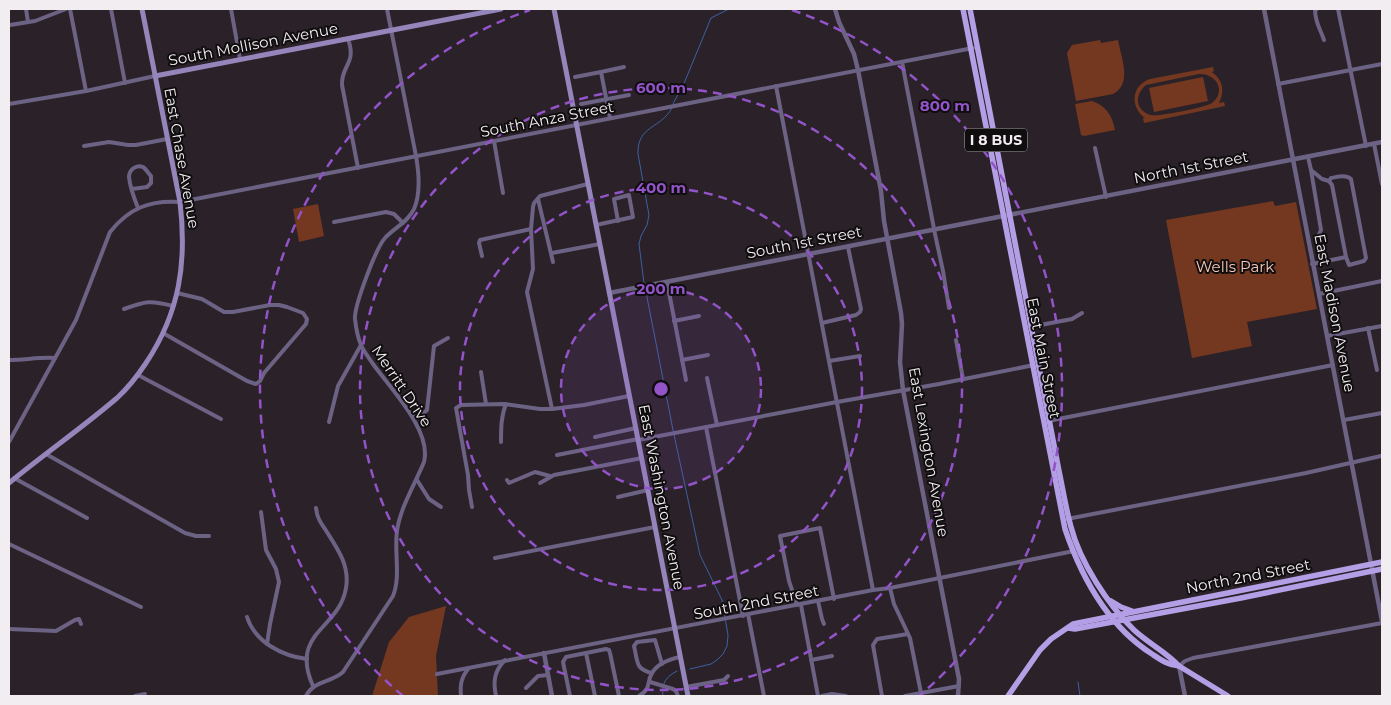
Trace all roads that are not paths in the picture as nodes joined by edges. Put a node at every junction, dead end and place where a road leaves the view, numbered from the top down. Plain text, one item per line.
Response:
1 (26, 9) edge
2 (66, 9) edge
3 (70, 9) edge
4 (111, 9) edge
5 (142, 9) edge
6 (231, 9) edge
7 (387, 9) edge
8 (502, 9) edge
9 (554, 9) edge
10 (836, 9) edge
11 (963, 9) edge
12 (970, 9) edge
13 (1264, 9) edge
14 (1317, 9) edge
15 (1338, 9) edge
16 (28, 22) junction
17 (10, 25) edge
18 (391, 30) junction
19 (348, 38) junction
20 (1324, 40) dead end
21 (974, 48) junction
22 (240, 59) junction
23 (902, 62) junction
24 (1382, 64) edge
25 (624, 67) dead end
26 (858, 70) junction
27 (1350, 70) junction
28 (602, 72) junction
29 (155, 76) junction
30 (576, 77) dead end
31 (125, 83) junction
32 (1278, 84) junction
33 (776, 86) junction
34 (86, 91) junction
35 (629, 95) dead end
36 (607, 99) junction
37 (9, 104) edge
38 (581, 104) dead end
39 (610, 118) junction
40 (576, 125) junction
41 (167, 138) junction
42 (494, 141) junction
43 (1382, 142) edge
44 (1374, 144) junction
45 (84, 146) dead end
46 (1366, 146) junction
47 (1095, 148) dead end
48 (416, 156) junction
49 (1308, 157) junction
50 (1292, 160) junction
51 (358, 168) junction
52 (1311, 170) junction
53 (1329, 181) junction
54 (588, 184) junction
55 (1382, 184) edge
56 (132, 189) junction
57 (503, 192) dead end
58 (1106, 197) junction
59 (538, 199) junction
60 (180, 202) junction
61 (138, 208) junction
62 (1007, 216) junction
63 (618, 221) junction
64 (334, 222) dead end
65 (403, 223) junction
66 (596, 225) junction
67 (531, 230) junction
68 (934, 230) junction
69 (887, 239) junction
70 (600, 244) junction
71 (848, 246) junction
72 (552, 253) junction
73 (808, 254) junction
74 (482, 256) dead end
75 (1346, 257) junction
76 (553, 262) dead end
77 (1322, 262) junction
78 (1312, 264) junction
79 (1382, 281) edge
80 (667, 282) junction
81 (177, 293) junction
82 (609, 293) junction
83 (1319, 294) junction
84 (173, 306) junction
85 (949, 308) dead end
86 (124, 309) dead end
87 (1082, 313) dead end
88 (699, 316) dead end
89 (674, 322) junction
90 (822, 322) junction
91 (1382, 326) edge
92 (1028, 327) junction
93 (1368, 328) junction
94 (163, 334) junction
95 (1327, 336) junction
96 (448, 338) dead end
97 (956, 340) dead end
98 (360, 345) junction
99 (708, 355) dead end
100 (860, 356) dead end
101 (55, 358) junction
102 (9, 360) edge
103 (682, 360) junction
104 (829, 361) junction
105 (1035, 364) junction
106 (1333, 365) junction
107 (1377, 370) dead end
108 (480, 372) dead end
109 (138, 374) junction
110 (707, 378) dead end
111 (963, 379) junction
112 (686, 380) dead end
113 (903, 390) junction
114 (629, 396) junction
115 (837, 402) junction
116 (486, 404) junction
117 (506, 404) junction
118 (552, 409) junction
119 (1382, 413) edge
120 (413, 417) junction
121 (221, 419) dead end
122 (1344, 420) junction
123 (329, 422) dead end
124 (1047, 422) junction
125 (717, 425) junction
126 (706, 427) junction
127 (636, 428) junction
128 (595, 437) dead end
129 (638, 439) junction
130 (9, 442) edge
131 (501, 442) dead end
132 (46, 454) junction
133 (557, 455) dead end
134 (1381, 456) dead end
135 (642, 458) junction
136 (1351, 462) junction
137 (552, 475) junction
138 (14, 478) junction
139 (416, 480) junction
140 (507, 480) dead end
141 (9, 483) edge
142 (540, 483) dead end
143 (648, 490) junction
144 (618, 497) dead end
145 (441, 507) dead end
146 (472, 507) dead end
147 (316, 508) dead end
148 (261, 512) dead end
149 (86, 518) dead end
150 (1066, 520) junction
151 (655, 527) junction
152 (209, 536) dead end
153 (9, 544) edge
154 (1076, 551) junction
155 (495, 558) dead end
156 (1382, 562) edge
157 (1372, 568) junction
158 (1382, 569) edge
159 (1314, 576) junction
160 (939, 579) junction
161 (1304, 585) junction
162 (890, 588) junction
163 (1256, 588) junction
164 (873, 590) junction
165 (1106, 596) junction
166 (1251, 596) junction
167 (834, 598) junction
168 (1219, 598) junction
169 (818, 601) junction
170 (799, 605) junction
171 (1103, 606) junction
172 (141, 607) dead end
173 (1133, 611) junction
174 (1119, 614) junction
175 (746, 615) junction
176 (247, 616) dead end
177 (1111, 616) junction
178 (1138, 617) junction
179 (1098, 618) junction
180 (1125, 620) junction
181 (1116, 621) junction
182 (1382, 622) edge
183 (81, 624) dead end
184 (824, 624) dead end
185 (1068, 628) junction
186 (9, 629) edge
187 (675, 629) junction
188 (1135, 630) junction
189 (908, 634) junction
190 (267, 644) junction
191 (544, 653) junction
192 (586, 653) junction
193 (680, 656) junction
194 (832, 656) dead end
195 (307, 659) junction
196 (505, 660) junction
197 (811, 660) junction
198 (662, 664) junction
199 (1179, 666) junction
200 (468, 668) junction
201 (652, 673) junction
202 (437, 674) dead end
203 (548, 675) junction
204 (728, 676) dead end
205 (650, 682) junction
206 (313, 686) junction
207 (959, 686) junction
208 (686, 687) junction
209 (526, 688) dead end
210 (647, 690) junction
211 (921, 693) junction
212 (145, 694) dead end
213 (135, 696) edge
214 (306, 696) edge
215 (461, 696) edge
216 (496, 696) edge
217 (552, 696) edge
218 (570, 696) edge
219 (595, 696) edge
220 (619, 696) edge
221 (638, 696) edge
222 (648, 696) edge
223 (678, 696) edge
224 (688, 696) edge
225 (764, 696) edge
226 (818, 696) edge
227 (822, 696) edge
228 (846, 696) edge
229 (882, 696) edge
230 (905, 696) edge
231 (958, 696) edge
232 (1008, 696) edge
233 (1186, 696) edge
234 (1228, 696) edge

1 - 16 street
2 - 16 street
3 - 34 street
4 - 31 street
5 - 29 main road, East Chase Avenue
6 - 22 street
7 - 18 street, Merritt Drive
8 - 18 main road, South Mollison Avenue
9 - 40 main road, East Washington Avenue
10 - 26 street, East Lexington Avenue
11 - 21 main road, East Main Street / I 8 BUS
12 - 21 main road, East Main Street / I 8 BUS
13 - 32 street, East Madison Avenue
14 - 20 street
15 - 27 street
16 - 17 street
18 - 19 main road, South Mollison Avenue
18 - 48 street, Merritt Drive
19 - 22 main road, South Mollison Avenue
19 - 51 street
21 - 23 street, South Anza Street
21 - 62 main road, East Main Street / I 8 BUS
22 - 29 main road, South Mollison Avenue
23 - 26 street, South Anza Street
23 - 68 street
24 - 27 street
25 - 28 street
26 - 33 street, South Anza Street
26 - 69 street, East Lexington Avenue
27 - 32 street
27 - 46 street
28 - 30 street
28 - 36 street
29 - 31 street, South Mollison Avenue
29 - 41 main road, East Chase Avenue
31 - 34 street, South Mollison Avenue
32 - 50 street, East Madison Avenue
33 - 39 street, South Anza Street
33 - 73 street
34 - 37 street, South Mollison Avenue
35 - 36 street
36 - 38 street
36 - 39 street
39 - 40 street, South Anza Street
40 - 42 street, South Anza Street
40 - 54 main road, East Washington Avenue
41 - 45 street
41 - 60 main road, East Chase Avenue
42 - 48 street, South Anza Street
42 - 57 street
43 - 44 street, North 1st Street
44 - 46 street, North 1st Street
44 - 55 street
46 - 49 street, North 1st Street
47 - 58 street
48 - 51 street, South Anza Street
48 - 65 street, Merritt Drive
49 - 50 street, North 1st Street
49 - 52 street
50 - 58 street, North 1st Street
50 - 78 street, East Madison Avenue
51 - 60 street, South Anza Street
52 - 53 street
52 - 77 street
53 - 75 street
53 - 75 street
54 - 59 street
54 - 66 main road, East Washington Avenue
56 - 56 street
56 - 61 street
58 - 62 street, North 1st Street
59 - 67 street
59 - 72 street
60 - 61 street, South Anza Street
60 - 81 main road, East Chase Avenue
61 - 101 street
62 - 68 street, South 1st Street
62 - 92 main road, East Main Street / I 8 BUS
63 - 63 street
63 - 66 street
64 - 65 street
65 - 98 street, Merritt Drive
66 - 70 main road, East Washington Avenue
67 - 74 street
67 - 118 street
68 - 69 street, South 1st Street
68 - 85 street
69 - 71 street, South 1st Street
69 - 113 street, East Lexington Avenue
70 - 72 street
70 - 82 main road, East Washington Avenue
71 - 73 street, South 1st Street
71 - 90 street
72 - 76 street
73 - 80 street, South 1st Street
73 - 90 street
75 - 77 street
77 - 78 street
78 - 83 street, East Madison Avenue
79 - 83 street
80 - 82 street, South 1st Street
80 - 89 street
81 - 84 main road, East Chase Avenue
81 - 94 street
82 - 114 main road, East Washington Avenue
83 - 95 street, East Madison Avenue
84 - 86 street
84 - 94 main road, East Chase Avenue
87 - 92 street
88 - 89 street
89 - 103 street
90 - 104 street
91 - 93 street
92 - 105 main road, East Main Street / I 8 BUS
93 - 95 street
93 - 107 street
94 - 109 main road, East Chase Avenue
95 - 106 street, East Madison Avenue
96 - 120 street
97 - 111 street
98 - 120 street, Merritt Drive
98 - 123 street
99 - 103 street
100 - 104 street
101 - 102 street
101 - 130 street
103 - 112 street
104 - 115 street
105 - 111 street
105 - 124 main road, East Main Street / I 8 BUS
106 - 122 street, East Madison Avenue
106 - 124 street
108 - 116 street
109 - 121 street
109 - 132 main road, East Chase Avenue
110 - 125 street
111 - 113 street
113 - 115 street
113 - 160 street, East Lexington Avenue
114 - 118 street
114 - 127 main road, East Washington Avenue
115 - 125 street
115 - 164 street
116 - 117 street
116 - 146 street
117 - 118 street
117 - 131 street
119 - 122 street
120 - 139 street, Merritt Drive
122 - 136 street, East Madison Avenue
124 - 150 main road, East Main Street / I 8 BUS
125 - 126 street
126 - 129 street
126 - 175 street
127 - 128 street
127 - 129 main road, East Washington Avenue
129 - 133 street
129 - 135 main road, East Washington Avenue
132 - 138 main road, East Chase Avenue
132 - 152 street
134 - 136 street
135 - 137 street
135 - 143 main road, East Washington Avenue
136 - 150 street
136 - 157 street, East Madison Avenue
137 - 140 street
137 - 142 street
138 - 141 main road, East Chase Avenue
138 - 149 street
139 - 145 street
139 - 206 street, Merritt Drive
143 - 144 street
143 - 151 main road, East Washington Avenue
147 - 195 street
148 - 190 street
150 - 154 main road, East Main Street / I 8 BUS
151 - 155 street
151 - 187 main road, East Washington Avenue
153 - 172 street
154 - 160 street, South 2nd Street
154 - 165 main road, East Main Street / I 8 BUS
154 - 171 main road, East Main Street / I 8 BUS
156 - 157 main road, North 2nd Street
157 - 158 main road, North 2nd Street
157 - 159 main road, North 2nd Street
157 - 161 main road, North 2nd Street
157 - 182 street, East Madison Avenue
159 - 161 main road
159 - 163 main road, North 2nd Street
160 - 162 street, South 2nd Street
160 - 207 street, East Lexington Avenue
161 - 166 main road, North 2nd Street
162 - 164 street, South 2nd Street
162 - 189 street
163 - 166 main road
163 - 168 main road, North 2nd Street
164 - 167 street, South 2nd Street
165 - 173 main road
165 - 174 main road, East Main Street / I 8 BUS
166 - 168 main road, North 2nd Street
167 - 169 street, South 2nd Street
167 - 170 street
168 - 173 main road, North 2nd Street
168 - 178 main road, North 2nd Street
169 - 170 street, South 2nd Street
169 - 184 street
170 - 175 street, South 2nd Street
170 - 197 street
171 - 177 main road, East Main Street / I 8 BUS
171 - 179 main road
173 - 174 main road, North 2nd Street
174 - 177 main road, North 2nd Street
174 - 180 main road, East Main Street / I 8 BUS
175 - 187 street, South 2nd Street
175 - 225 street
176 - 190 street
177 - 179 main road, North 2nd Street
177 - 181 main road, East Main Street / I 8 BUS
178 - 180 main road, North 2nd Street
178 - 188 main road
179 - 185 main road, North 2nd Street
180 - 181 main road, North 2nd Street
180 - 188 main road, East Main Street / I 8 BUS
181 - 185 main road, North 2nd Street
181 - 199 main road, East Main Street / I 8 BUS
182 - 199 street
183 - 186 street
185 - 232 main road
187 - 191 street, South 2nd Street
187 - 193 main road, East Washington Avenue
188 - 199 main road, East Main Street / I 8 BUS
189 - 211 street
189 - 229 street
190 - 195 street
191 - 196 street, South 2nd Street
191 - 203 street
192 - 218 street
192 - 219 street
192 - 220 street
193 - 198 street
193 - 208 main road, East Washington Avenue
194 - 197 street
195 - 206 street
196 - 200 street, South 2nd Street
196 - 216 street
197 - 226 street
198 - 201 street
198 - 201 street
199 - 233 street
199 - 234 main road, East Main Street / I 8 BUS
200 - 202 street, South 2nd Street
200 - 215 street
201 - 205 street
203 - 209 street
203 - 217 street
204 - 208 street
205 - 210 street
205 - 223 street
206 - 214 street
207 - 211 street
207 - 231 street, East Lexington Avenue
208 - 224 main road, East Washington Avenue
210 - 221 street
210 - 222 street
211 - 230 street
212 - 213 street
227 - 228 street

